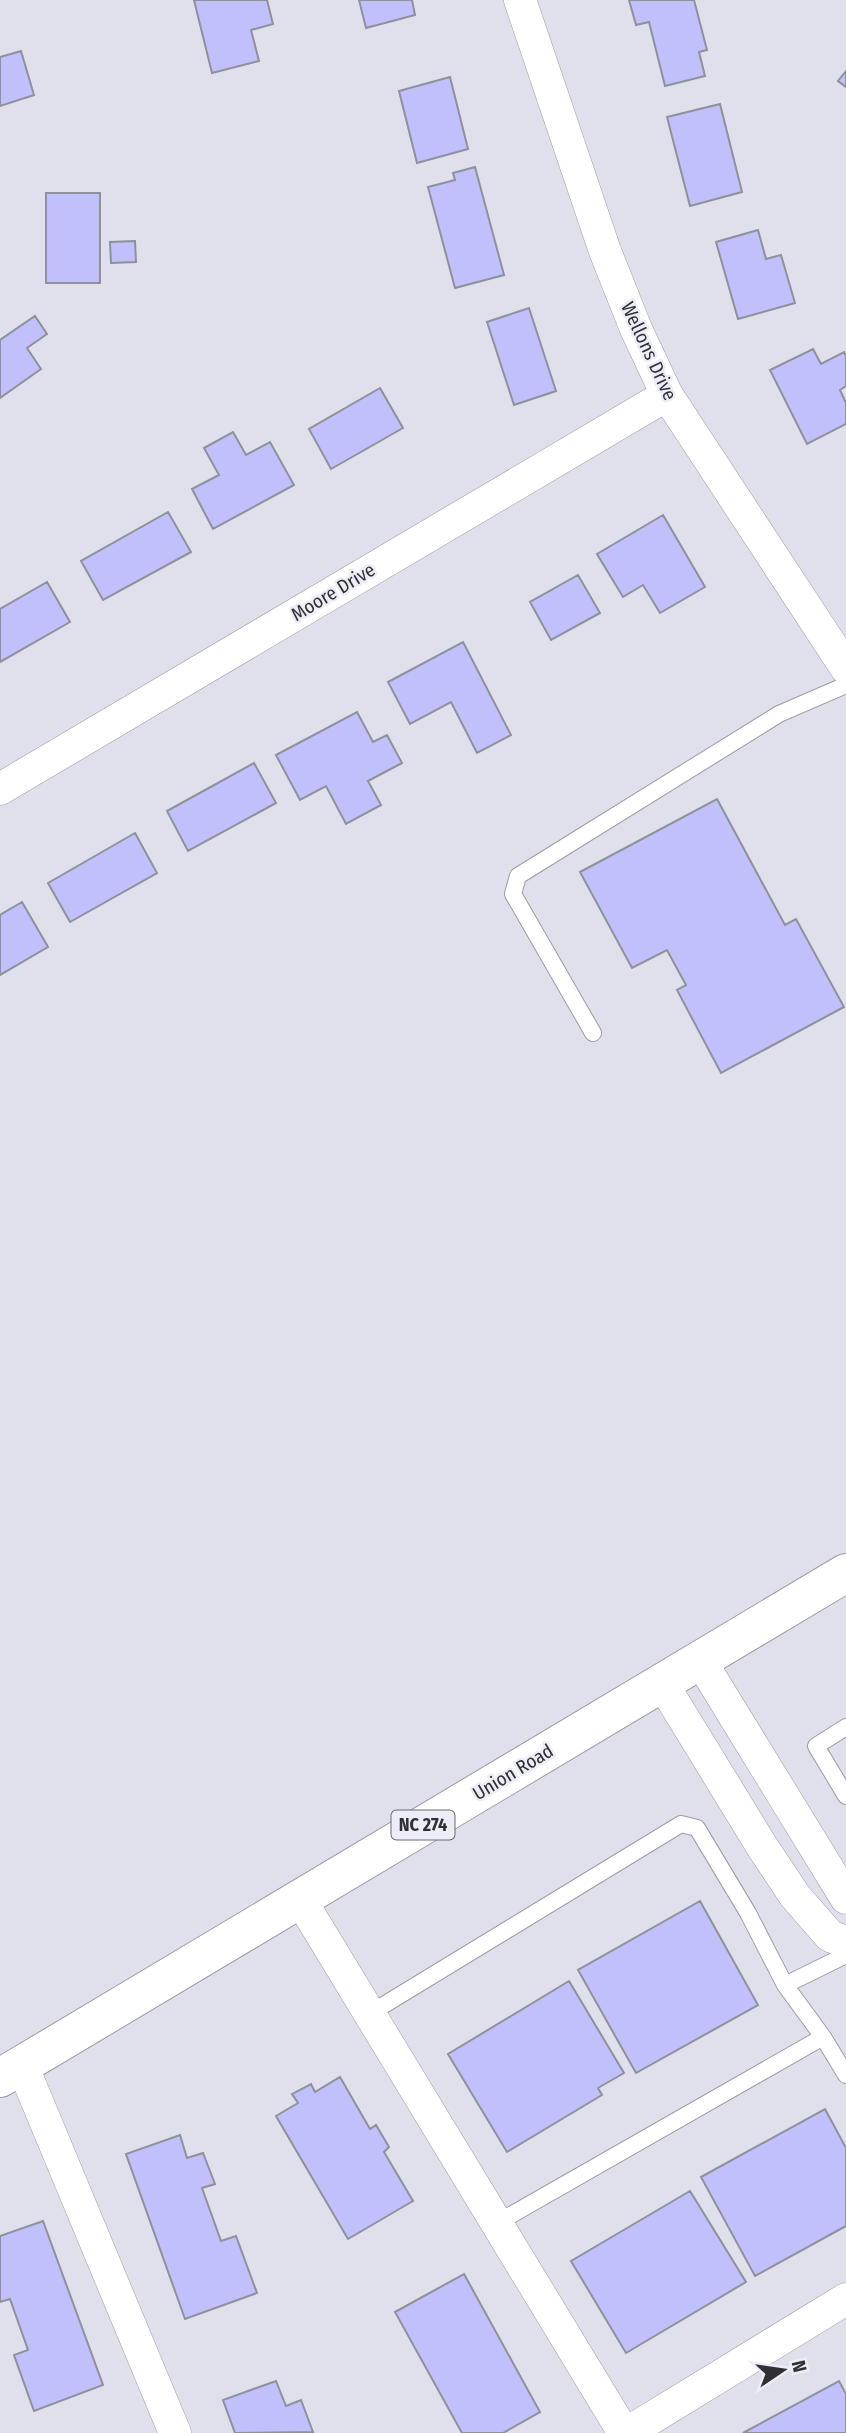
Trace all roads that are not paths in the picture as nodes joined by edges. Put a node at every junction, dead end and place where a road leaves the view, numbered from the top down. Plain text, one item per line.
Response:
1 (520, 0) edge
2 (667, 395) junction
3 (846, 668) edge
4 (846, 685) edge
5 (0, 789) edge
6 (593, 1033) dead end
7 (846, 1573) edge
8 (700, 1660) junction
9 (662, 1683) junction
10 (846, 1727) edge
11 (846, 1796) edge
12 (846, 1898) edge
13 (300, 1899) junction
14 (846, 1942) edge
15 (846, 1955) edge
16 (785, 1985) junction
17 (369, 2014) junction
18 (823, 2036) junction
19 (11, 2071) edge
20 (846, 2076) edge
21 (497, 2223) junction
22 (846, 2300) edge
23 (175, 2433) edge
24 (626, 2433) edge

1 - 2 street, Wellons Drive
2 - 3 street, Wellons Drive
2 - 5 street, Moore Drive
4 - 6 lane
7 - 8 main road, Union Road / NC 274
8 - 9 main road, Union Road / NC 274
8 - 12 street
9 - 13 main road, Union Road / NC 274
9 - 14 street
10 - 11 lane
13 - 17 street
13 - 19 main road, Union Road / NC 274
15 - 16 lane
16 - 17 lane
16 - 18 lane
17 - 21 street
18 - 20 lane
18 - 21 lane
19 - 23 street
21 - 24 street
22 - 24 street

